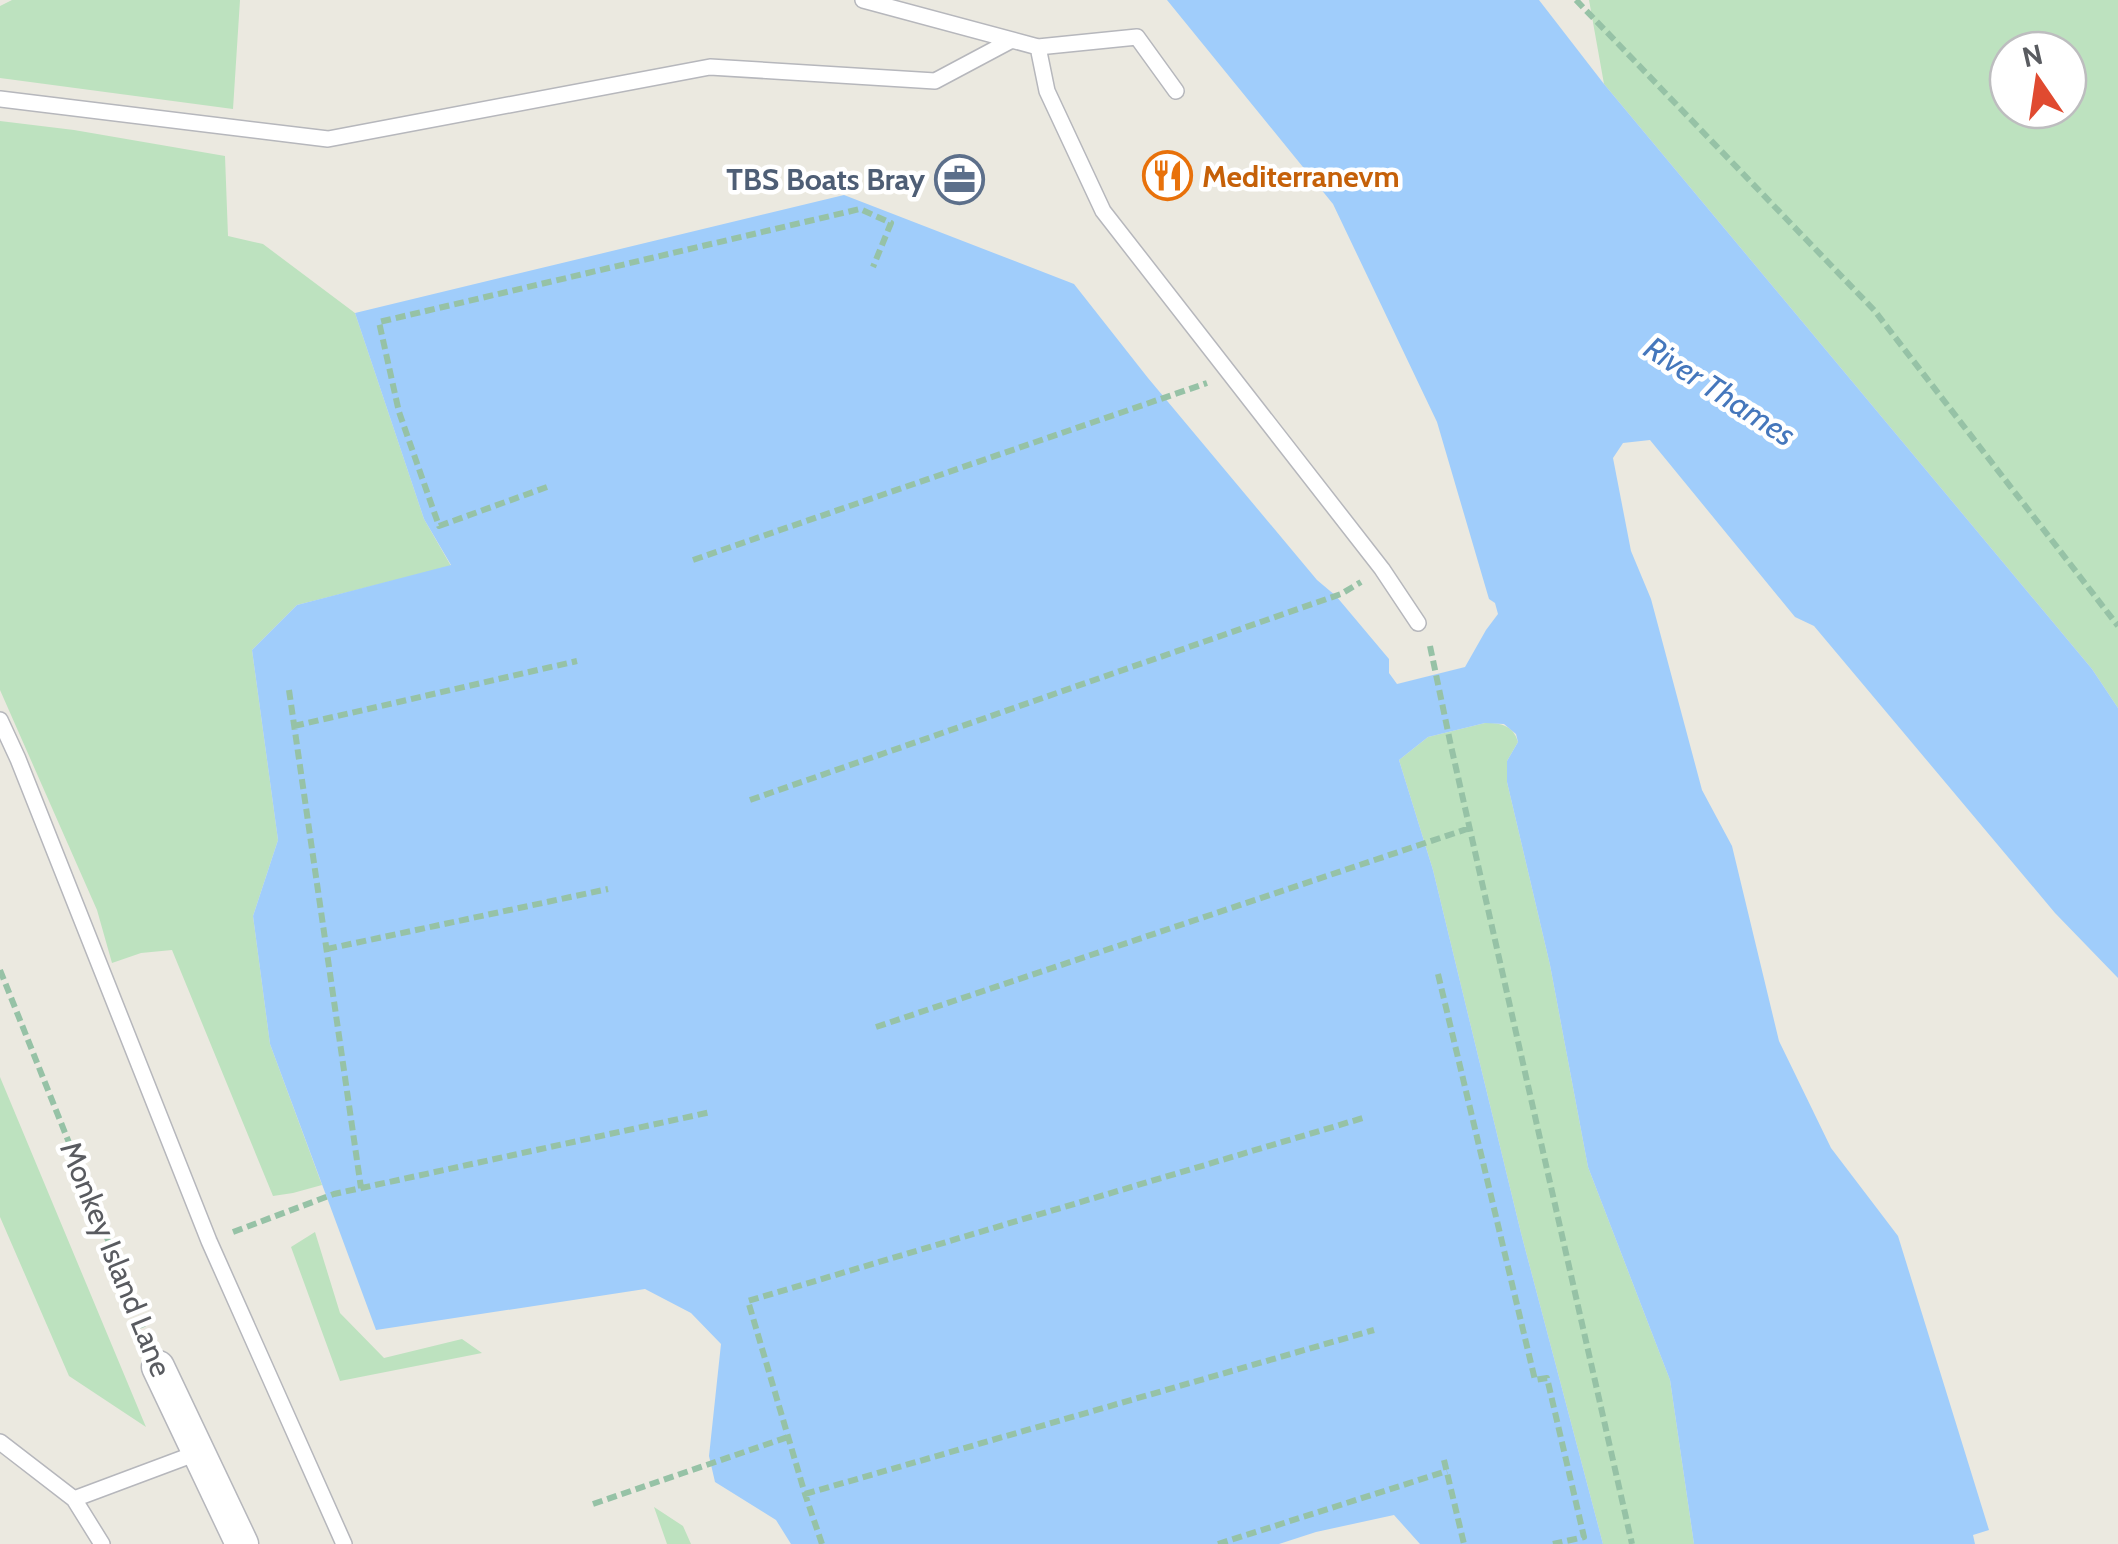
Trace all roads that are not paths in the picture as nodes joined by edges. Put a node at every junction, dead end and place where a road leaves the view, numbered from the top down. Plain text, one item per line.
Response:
1 (863, 0) edge
2 (1012, 40) junction
3 (1038, 47) junction
4 (1176, 91) dead end
5 (0, 98) edge
6 (1418, 622) dead end
7 (0, 720) edge
8 (158, 1367) road end
9 (0, 1442) edge
10 (197, 1453) junction
11 (74, 1499) junction
12 (102, 1544) edge
13 (242, 1544) edge
14 (344, 1544) edge

1 - 2 lane
2 - 3 lane
2 - 5 lane
3 - 4 lane
3 - 6 lane
7 - 14 lane
8 - 10 street, Monkey Island Lane
9 - 11 lane
10 - 11 lane
10 - 13 street, Monkey Island Lane
11 - 12 lane

